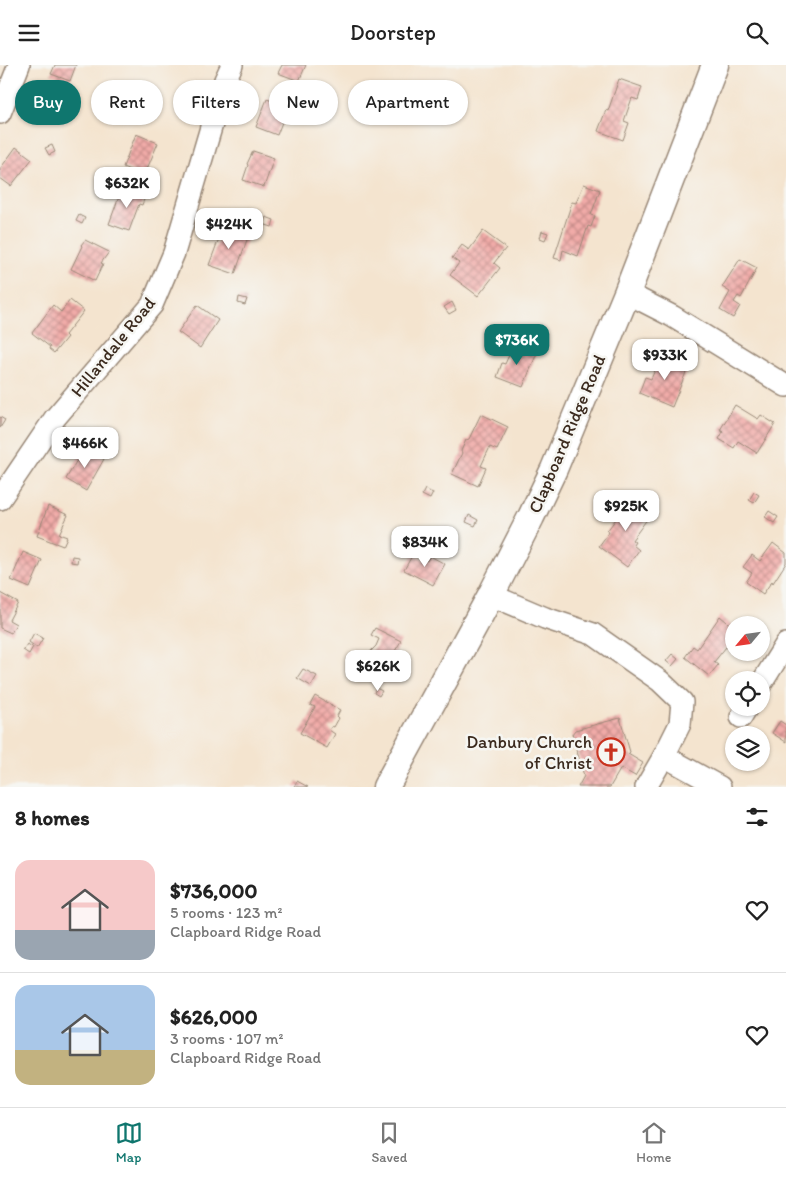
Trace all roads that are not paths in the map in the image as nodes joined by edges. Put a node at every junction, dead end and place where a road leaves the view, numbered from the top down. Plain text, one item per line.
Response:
1 (19, 65) edge
2 (232, 65) edge
3 (715, 65) edge
4 (0, 113) edge
5 (627, 293) junction
6 (786, 386) edge
7 (0, 499) edge
8 (491, 595) junction
9 (786, 645) edge
10 (769, 671) edge
11 (664, 756) junction
12 (386, 787) edge
13 (646, 787) edge
14 (720, 787) edge

1 - 4 street
2 - 7 street, Hillandale Road
3 - 5 main road, Clapboard Ridge Road
5 - 6 street
5 - 8 main road, Clapboard Ridge Road
8 - 11 street
8 - 12 main road, Clapboard Ridge Road
9 - 10 street
11 - 13 street
11 - 14 street

